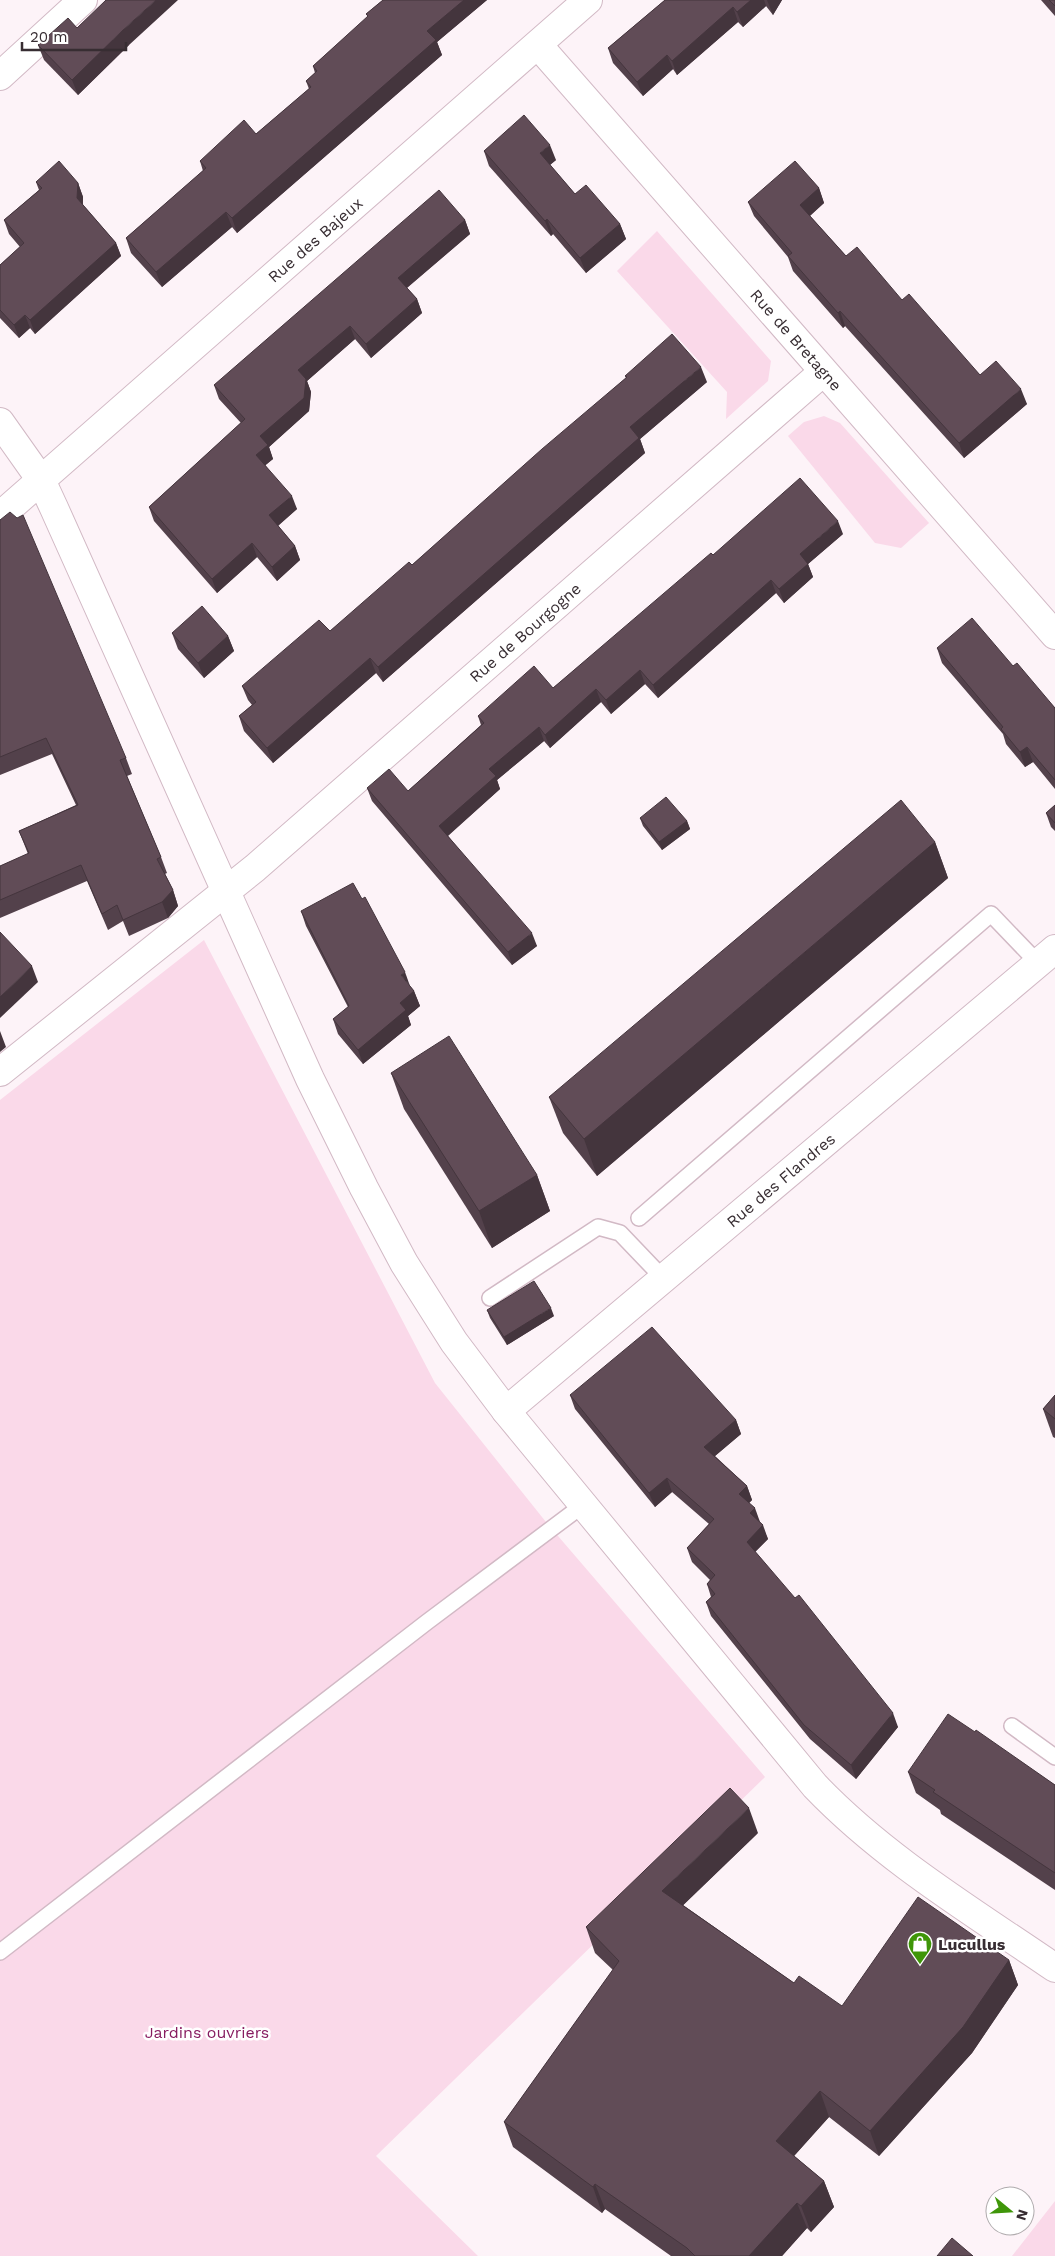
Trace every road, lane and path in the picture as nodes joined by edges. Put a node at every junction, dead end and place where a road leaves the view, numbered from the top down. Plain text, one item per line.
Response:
1 (82, 0) edge
2 (588, 0) edge
3 (538, 45) junction
4 (0, 76) edge
5 (823, 372) junction
6 (0, 422) edge
7 (40, 480) junction
8 (0, 516) edge
9 (1055, 636) edge
10 (226, 892) junction
11 (1050, 954) edge
12 (0, 1072) edge
13 (639, 1218) dead end
14 (663, 1278) junction
15 (490, 1298) dead end
16 (506, 1411) junction
17 (584, 1505) junction
18 (1012, 1726) dead end
19 (1055, 1757) edge
20 (0, 1952) edge
21 (1055, 1968) edge

1 - 4 street
2 - 3 street, Rue des Bajeux
3 - 5 street, Rue de Bretagne
3 - 7 street, Rue des Bajeux
5 - 9 street, Rue de Bretagne
5 - 10 street, Rue de Bourgogne
6 - 7 street
7 - 8 street, Rue des Bajeux
7 - 10 street
10 - 12 street, Rue de Bourgogne
10 - 16 street
11 - 13 lane
11 - 14 street, Rue des Flandres
14 - 15 lane
14 - 16 street, Rue des Flandres
16 - 17 street
17 - 20 lane
17 - 21 street
18 - 19 lane

